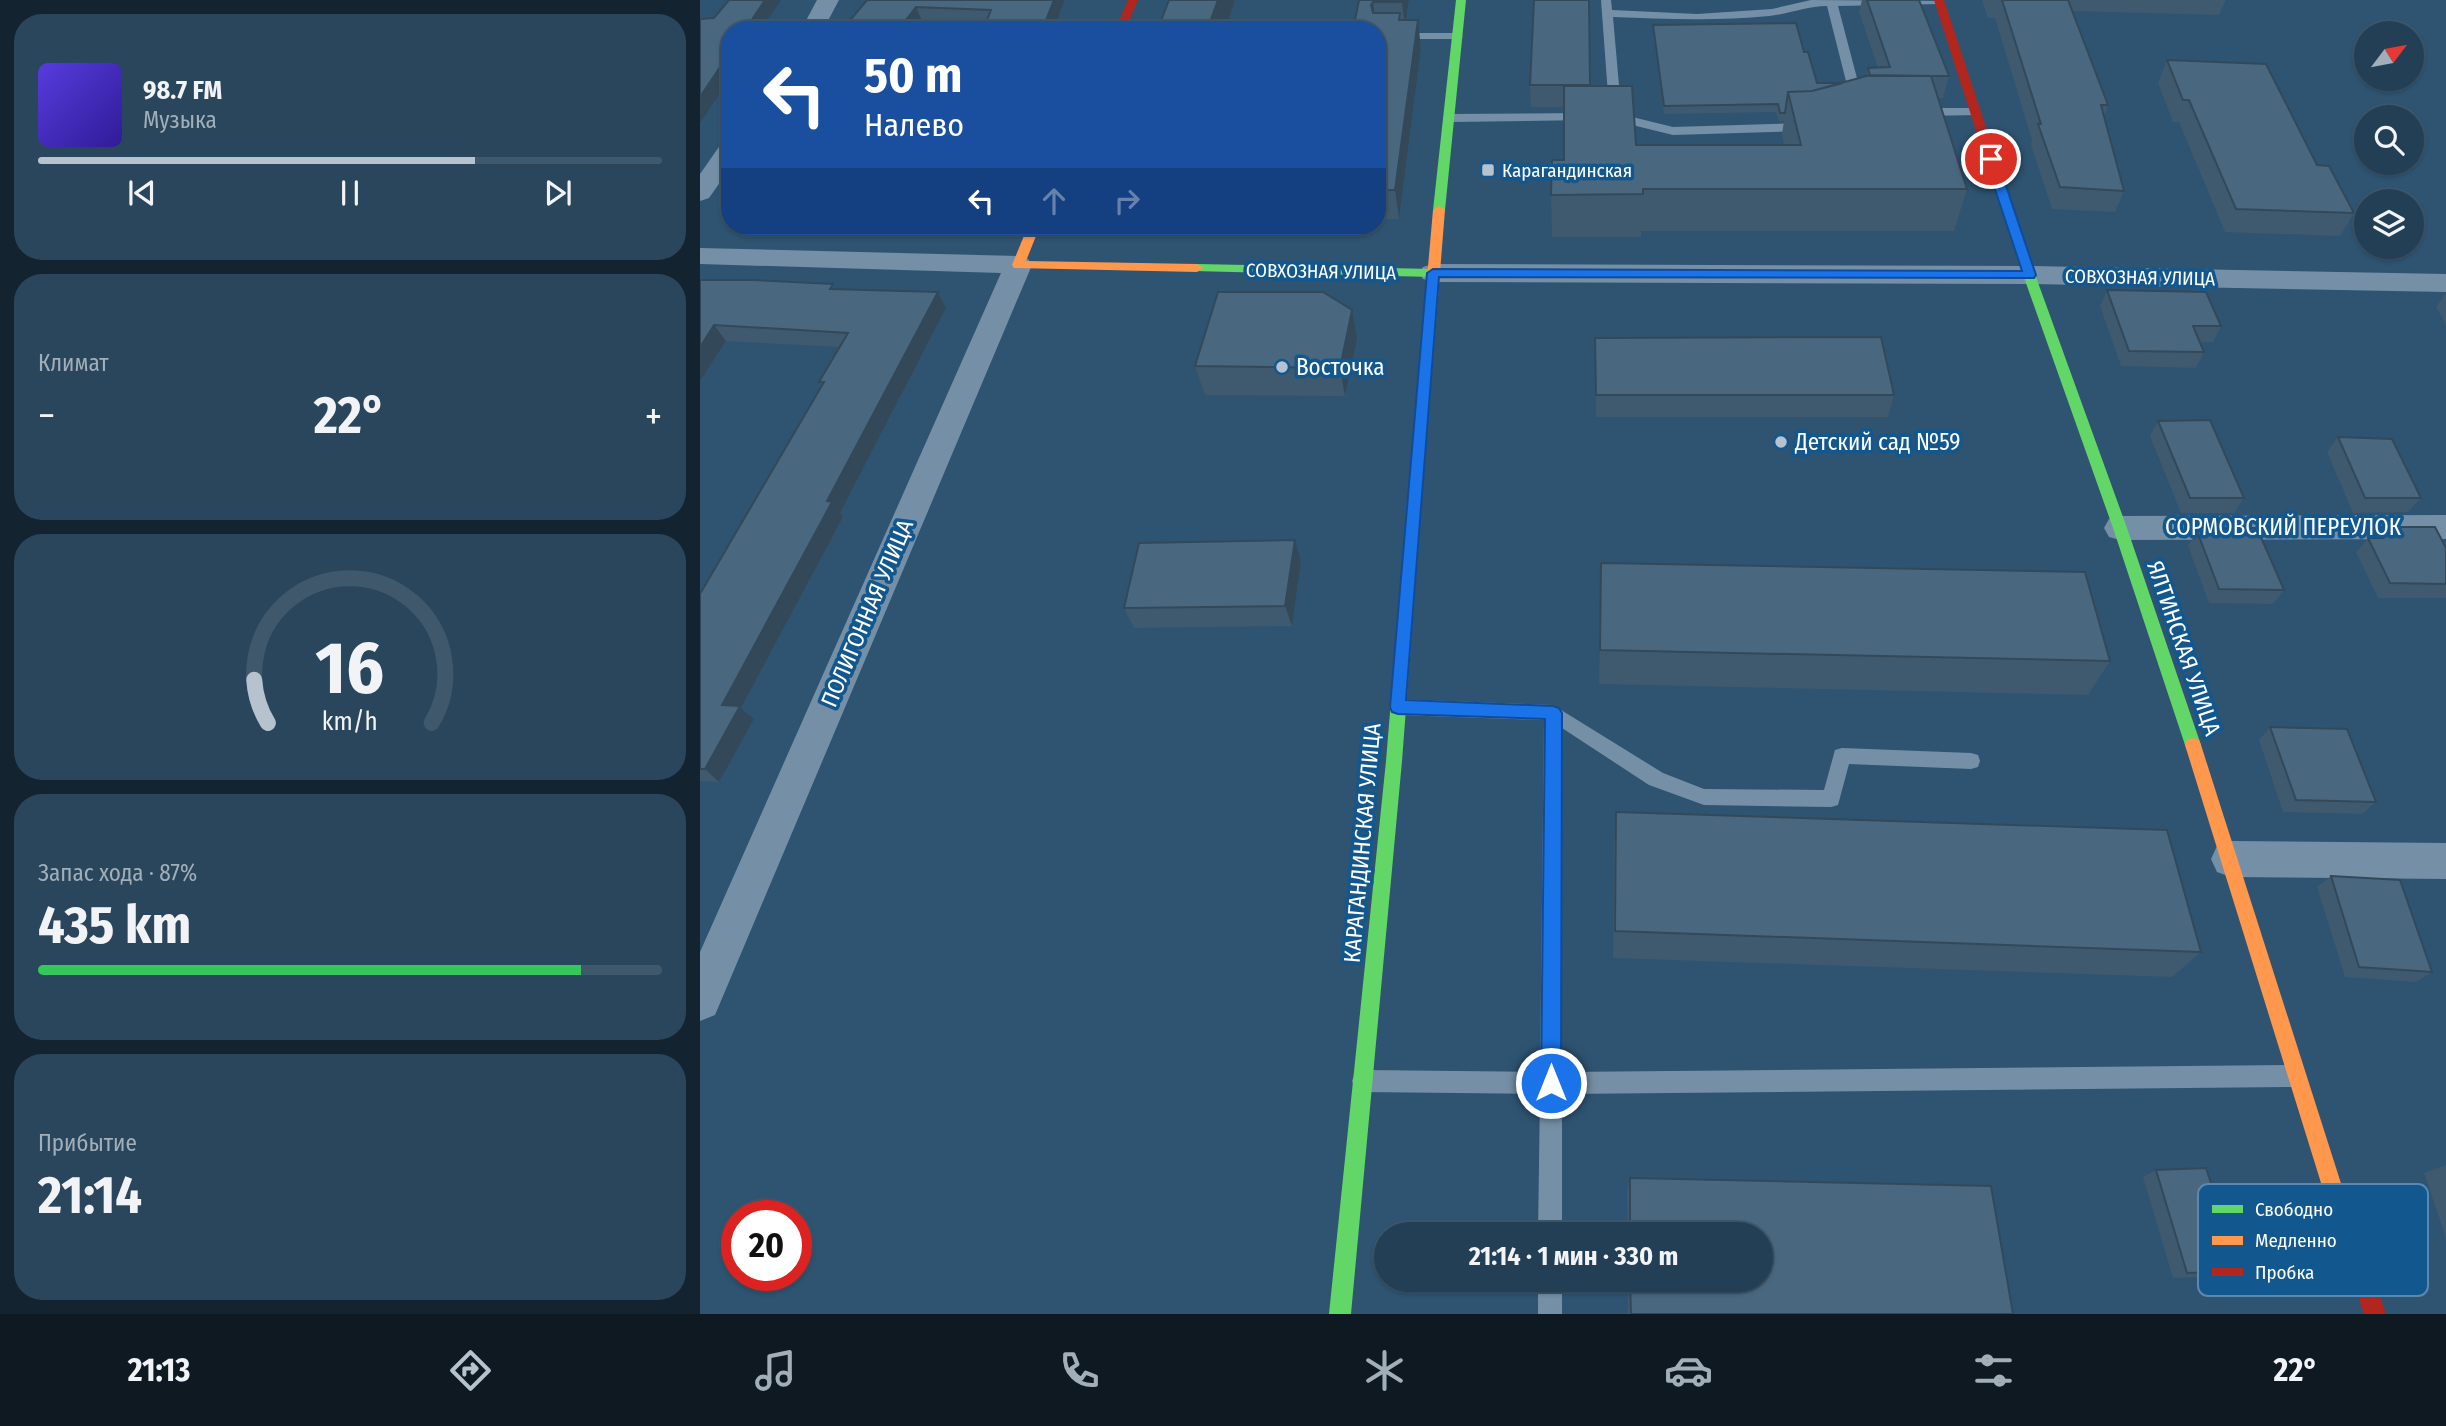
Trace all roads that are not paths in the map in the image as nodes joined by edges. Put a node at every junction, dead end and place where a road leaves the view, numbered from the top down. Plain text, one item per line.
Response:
1 (828, 0) edge
2 (1133, 0) edge
3 (1461, 0) edge
4 (1831, 1) edge
5 (1939, 1) edge
6 (1606, 6) edge
7 (816, 21) edge
8 (1124, 21) edge
9 (1386, 36) edge
10 (1457, 36) junction
11 (1912, 112) edge
12 (1976, 113) junction
13 (1849, 114) edge
14 (1616, 117) junction
15 (1449, 118) junction
16 (1815, 124) edge
17 (721, 162) edge
18 (700, 193) edge
19 (1030, 235) edge
20 (700, 256) edge
21 (1018, 265) junction
22 (1433, 273) junction
23 (2029, 275) junction
24 (2446, 283) edge
25 (2446, 527) edge
26 (2120, 528) junction
27 (1398, 707) junction
28 (1553, 713) junction
29 (1970, 761) dead end
30 (2231, 859) junction
31 (2446, 861) edge
32 (700, 999) edge
33 (2295, 1076) junction
34 (1363, 1081) junction
35 (1551, 1083) junction
36 (2331, 1184) edge
37 (1550, 1222) edge
38 (1550, 1292) edge
39 (2369, 1296) edge
40 (1340, 1314) edge
41 (1550, 1314) edge
42 (2375, 1314) edge

1 - 7 street
2 - 8 main road
3 - 10 main road, КАРАГАНДИНСКАЯ УЛИЦА
4 - 5 lane
4 - 6 lane
4 - 13 lane
5 - 12 main road, ЯЛТИНСКАЯ УЛИЦА
6 - 14 lane
9 - 10 lane
10 - 15 main road, КАРАГАНДИНСКАЯ УЛИЦА
11 - 12 lane
12 - 23 main road, ЯЛТИНСКАЯ УЛИЦА
14 - 15 lane
14 - 16 lane
15 - 22 main road, КАРАГАНДИНСКАЯ УЛИЦА
17 - 18 street
19 - 21 main road, ПОЛИГОННАЯ УЛИЦА
20 - 21 street, СОВХОЗНАЯ УЛИЦА
21 - 22 main road, СОВХОЗНАЯ УЛИЦА
21 - 32 street, ПОЛИГОННАЯ УЛИЦА
22 - 23 street, СОВХОЗНАЯ УЛИЦА
22 - 27 main road, КАРАГАНДИНСКАЯ УЛИЦА
23 - 24 street, СОВХОЗНАЯ УЛИЦА
23 - 26 main road, ЯЛТИНСКАЯ УЛИЦА
25 - 26 street, СОРМОВСКИЙ ПЕРЕУЛОК
26 - 30 main road, ЯЛТИНСКАЯ УЛИЦА
27 - 28 lane
27 - 34 main road, КАРАГАНДИНСКАЯ УЛИЦА
28 - 29 lane
28 - 35 lane
30 - 31 street
30 - 33 main road, ЯЛТИНСКАЯ УЛИЦА
33 - 35 lane
33 - 36 main road, ЯЛТИНСКАЯ УЛИЦА
34 - 35 lane
34 - 40 main road, КАРАГАНДИНСКАЯ УЛИЦА
35 - 37 lane
38 - 41 lane
39 - 42 main road, ЯЛТИНСКАЯ УЛИЦА

